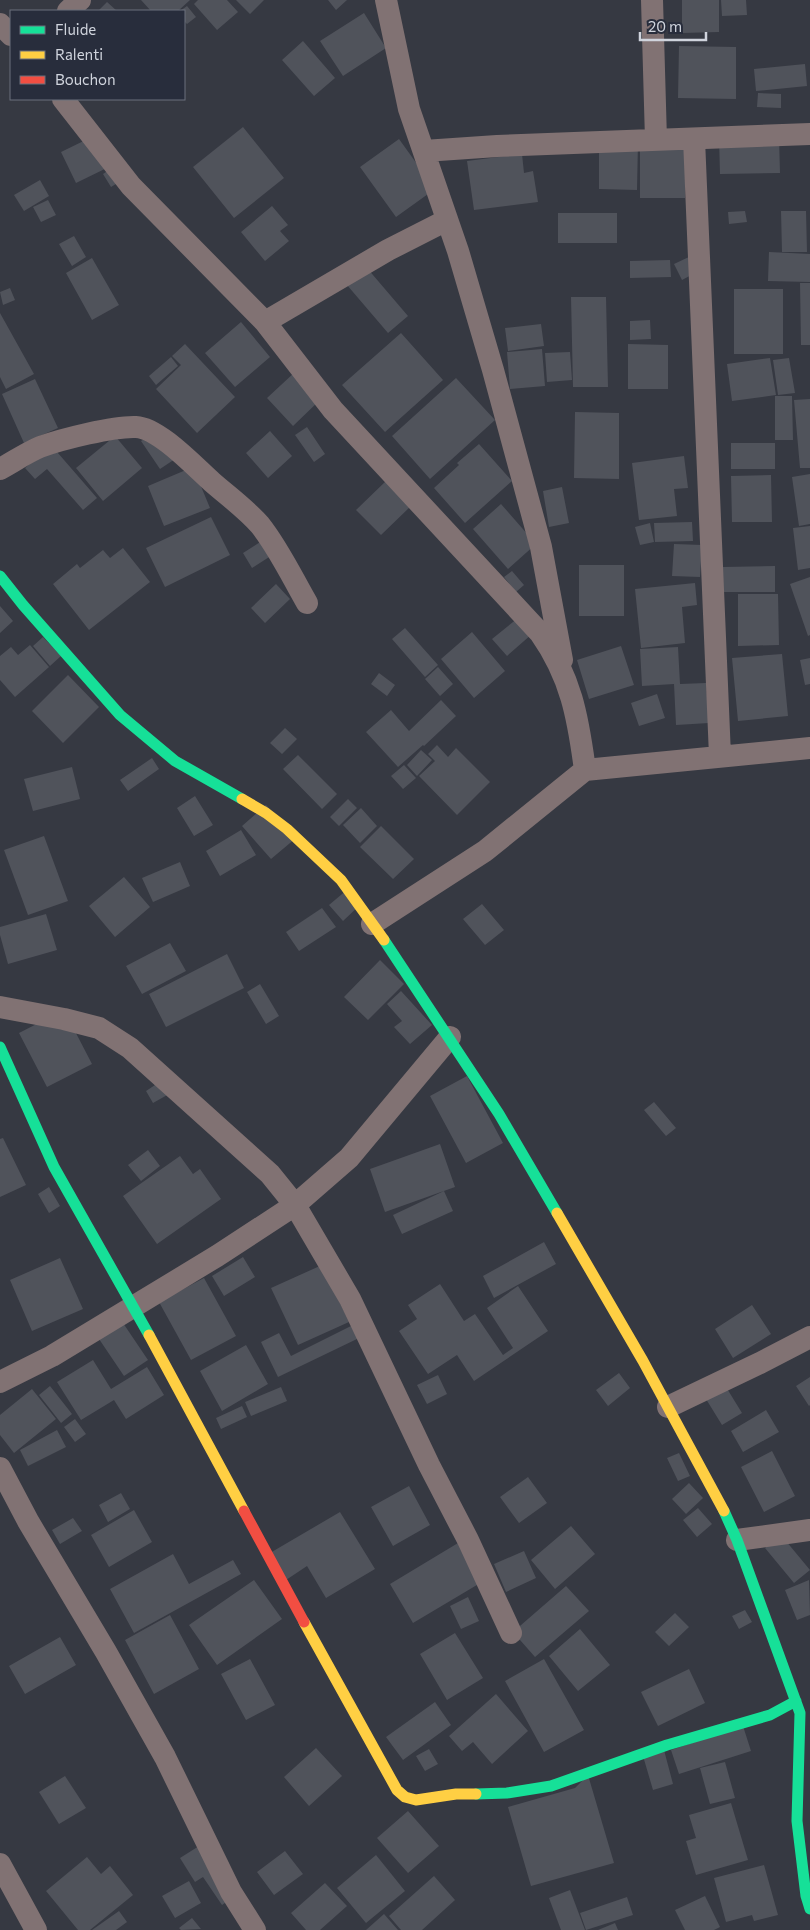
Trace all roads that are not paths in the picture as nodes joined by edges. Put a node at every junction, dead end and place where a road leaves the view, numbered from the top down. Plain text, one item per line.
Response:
1 (80, 0) edge
2 (386, 0) edge
3 (652, 0) edge
4 (69, 10) edge
5 (0, 24) edge
6 (10, 34) edge
7 (64, 100) edge
8 (810, 134) edge
9 (694, 139) junction
10 (656, 140) junction
11 (424, 151) junction
12 (447, 220) junction
13 (264, 322) junction
14 (0, 469) edge
15 (0, 576) edge
16 (307, 603) dead end
17 (566, 678) junction
18 (810, 748) edge
19 (720, 756) junction
20 (585, 770) junction
21 (372, 924) junction
22 (0, 1007) edge
23 (450, 1037) junction
24 (0, 1047) edge
25 (295, 1205) junction
26 (133, 1306) junction
27 (810, 1337) edge
28 (0, 1382) edge
29 (668, 1407) junction
30 (0, 1468) edge
31 (810, 1530) edge
32 (738, 1540) junction
33 (511, 1633) dead end
34 (796, 1701) junction
35 (0, 1864) edge
36 (810, 1909) edge
37 (36, 1930) edge
38 (255, 1930) edge

1 - 4 street
2 - 11 street
3 - 10 street
5 - 6 street
7 - 13 street
8 - 9 street
9 - 10 street
9 - 19 street
10 - 11 street
11 - 12 street
12 - 13 street
12 - 17 street
13 - 17 street
14 - 16 street
15 - 21 street
17 - 20 street
18 - 19 street
19 - 20 street
20 - 21 street
21 - 23 street
22 - 25 street
23 - 25 street
23 - 29 street
24 - 26 street
25 - 26 street
25 - 33 street
26 - 28 street
26 - 34 street
27 - 29 street
29 - 32 street
30 - 38 street
31 - 32 street
32 - 34 street
34 - 36 street
35 - 37 street

